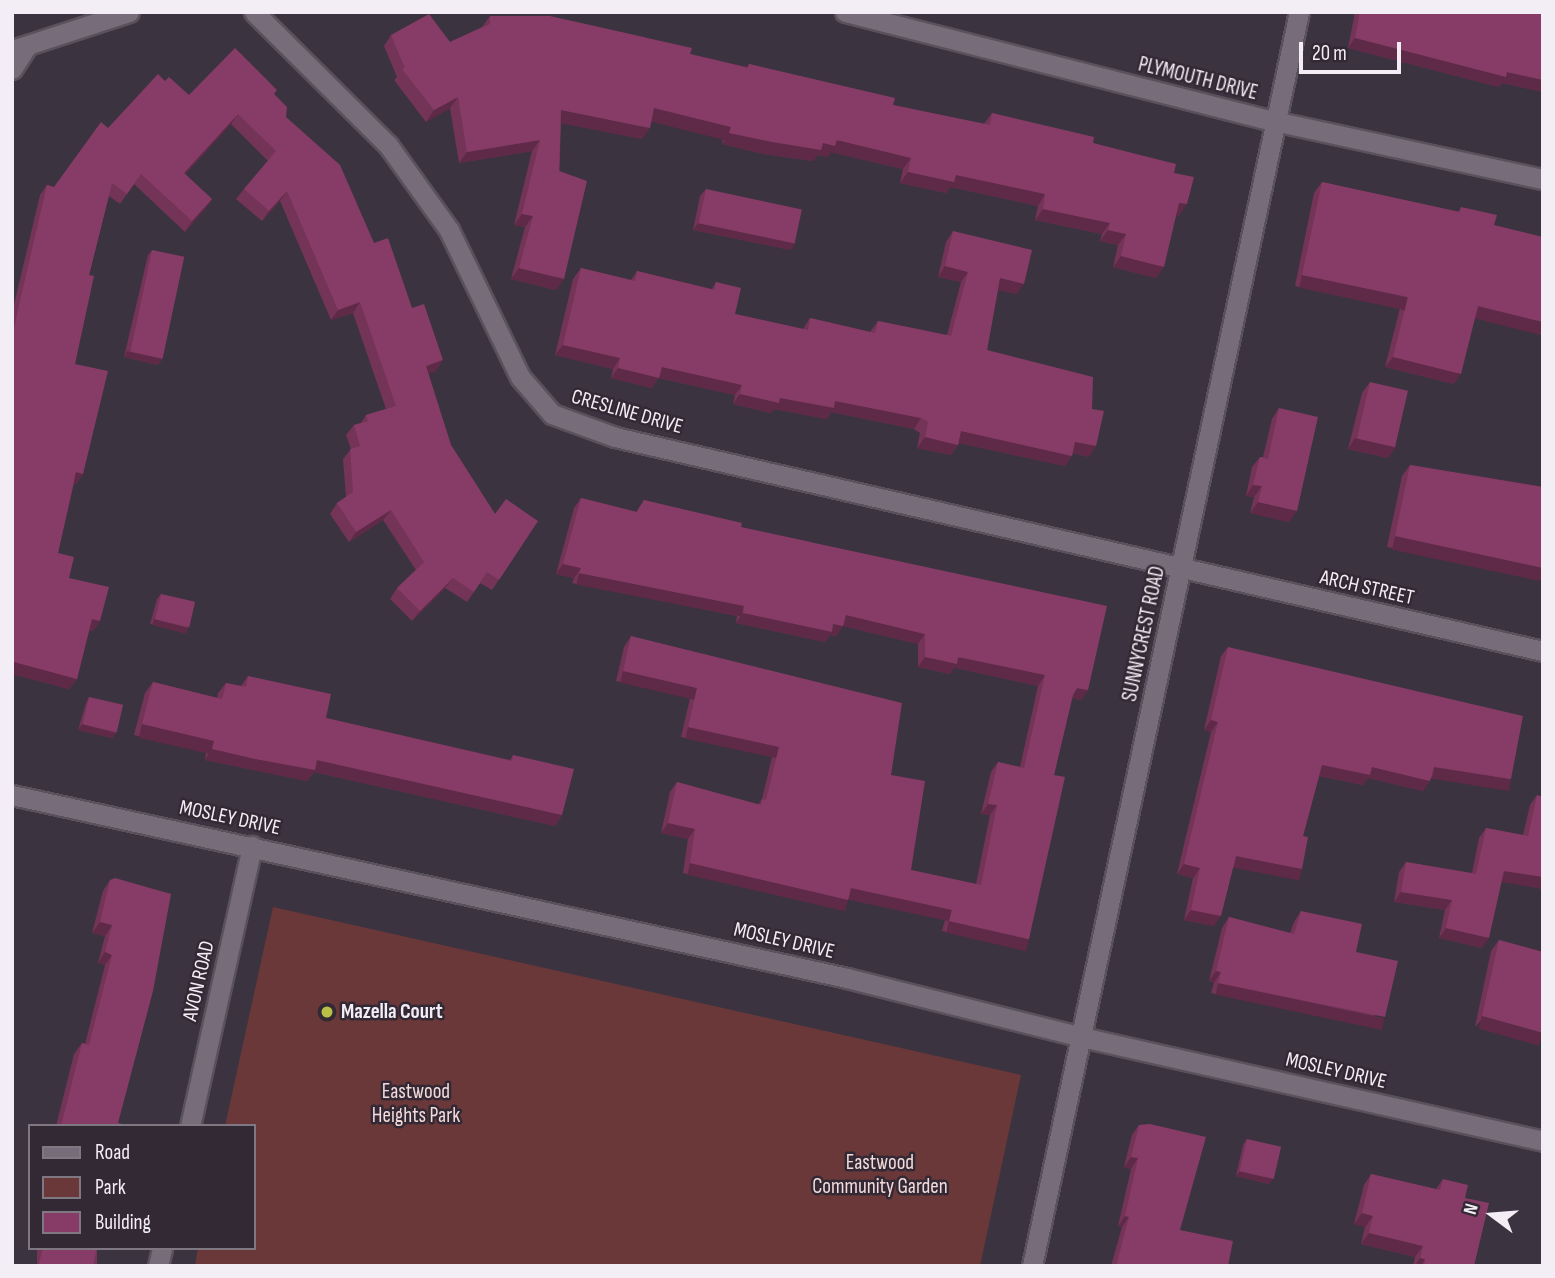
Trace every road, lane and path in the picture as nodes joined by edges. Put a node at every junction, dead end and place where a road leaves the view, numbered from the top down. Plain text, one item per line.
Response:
1 (129, 12) edge
2 (254, 12) edge
3 (845, 12) edge
4 (1299, 12) edge
5 (20, 48) edge
6 (12, 69) edge
7 (1274, 121) junction
8 (1543, 178) edge
9 (1181, 569) junction
10 (1543, 651) edge
11 (12, 796) edge
12 (252, 846) junction
13 (1082, 1037) junction
14 (190, 1124) edge
15 (1543, 1141) edge
16 (1031, 1266) edge

1 - 5 street
2 - 9 street, CRESLINE DRIVE
3 - 7 street, PLYMOUTH DRIVE
4 - 7 street, SUNNYCREST ROAD
5 - 6 street
7 - 8 street, PLYMOUTH DRIVE
7 - 9 street, SUNNYCREST ROAD
9 - 10 street, ARCH STREET
9 - 13 street, SUNNYCREST ROAD
11 - 12 street, MOSLEY DRIVE
12 - 13 street, MOSLEY DRIVE
12 - 14 street, AVON ROAD
13 - 15 street, MOSLEY DRIVE
13 - 16 street, SUNNYCREST ROAD

